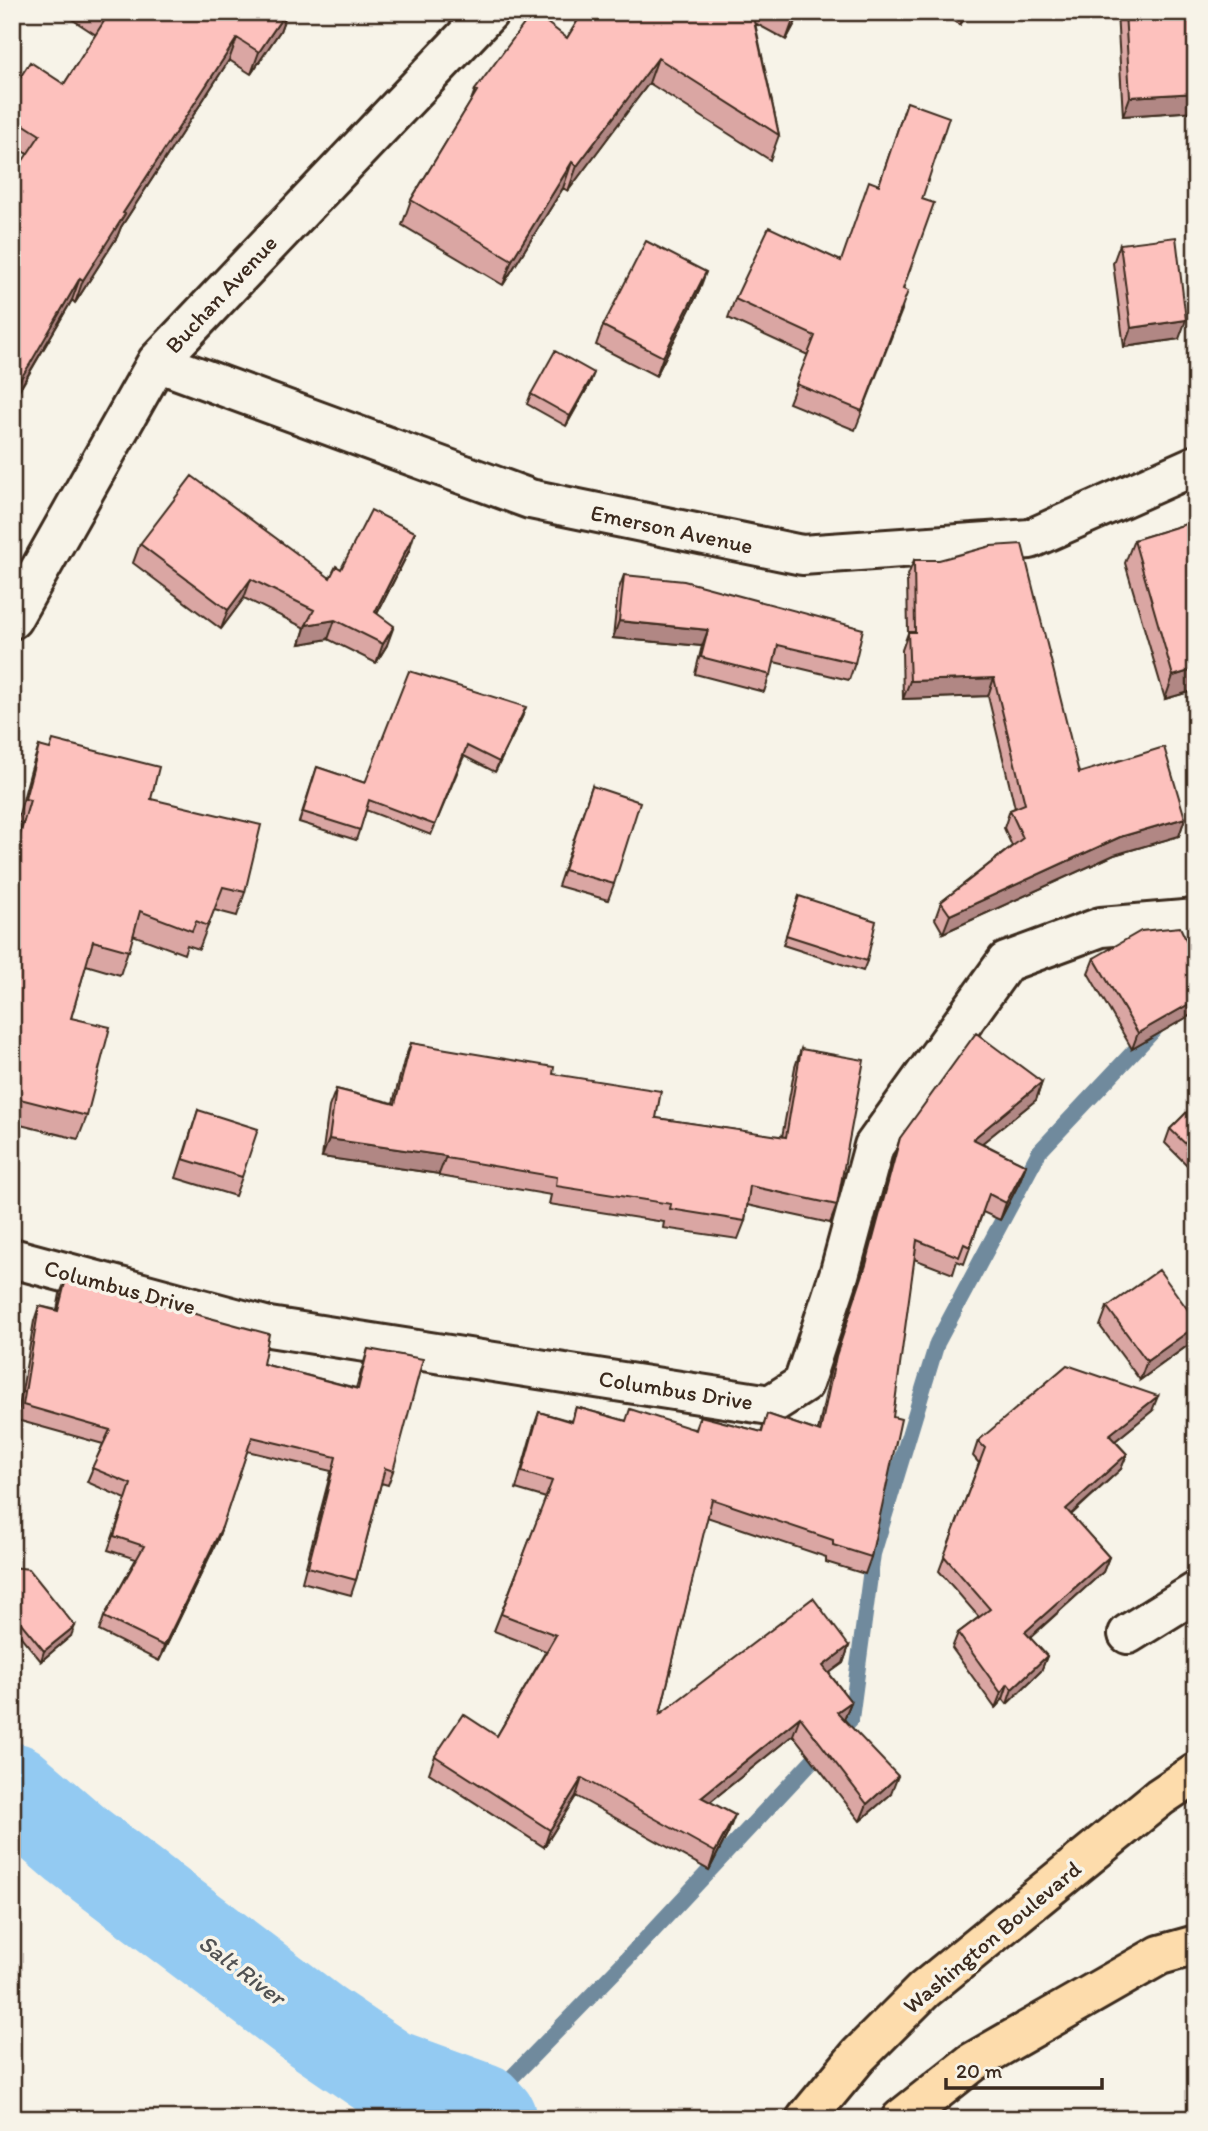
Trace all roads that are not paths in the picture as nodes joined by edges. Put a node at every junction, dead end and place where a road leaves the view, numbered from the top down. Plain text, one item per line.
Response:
1 (489, 12) edge
2 (157, 362) junction
3 (1196, 465) edge
4 (12, 620) edge
5 (1196, 919) edge
6 (12, 1258) edge
7 (1196, 1592) edge
8 (1128, 1634) dead end
9 (1196, 1773) edge
10 (1196, 1945) edge
11 (806, 2119) edge
12 (901, 2119) edge

1 - 2 street, Buchan Avenue
2 - 3 street, Emerson Avenue
2 - 4 street, Buchan Avenue
5 - 6 street, Columbus Drive
7 - 8 street
9 - 11 highway, Washington Boulevard
10 - 12 highway

